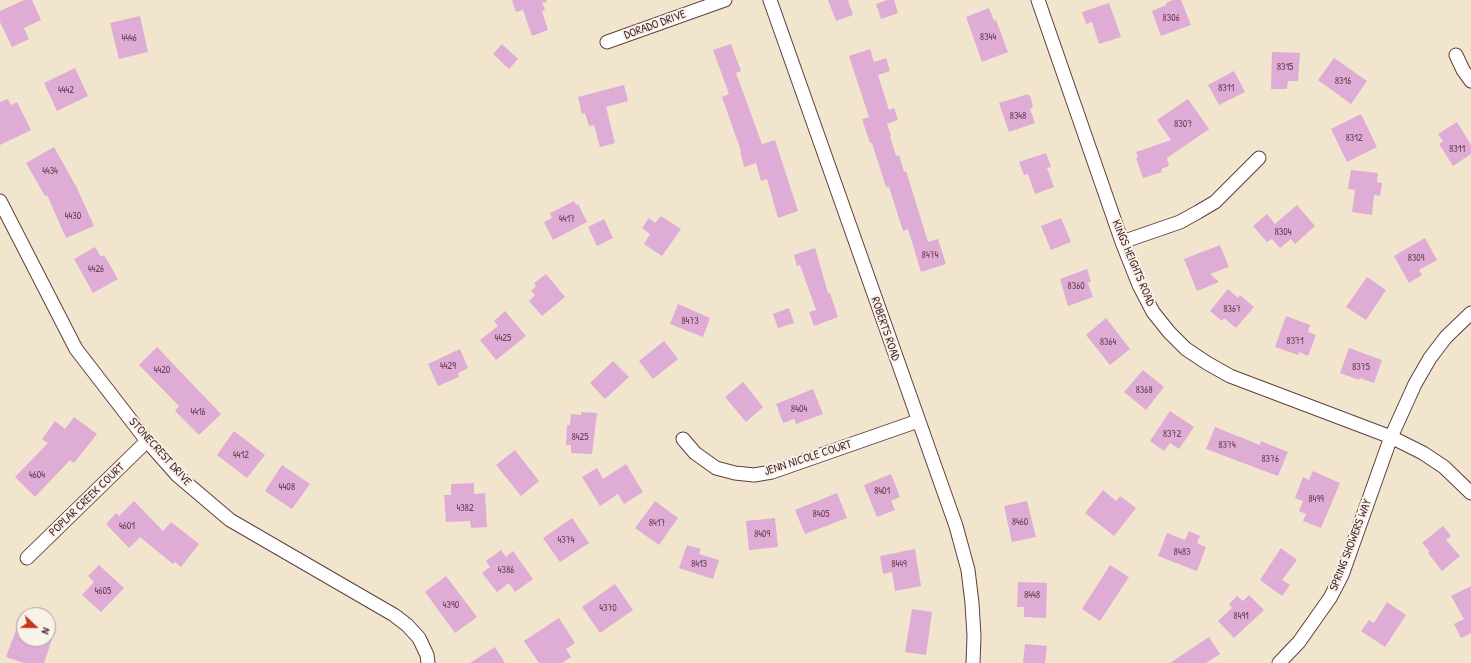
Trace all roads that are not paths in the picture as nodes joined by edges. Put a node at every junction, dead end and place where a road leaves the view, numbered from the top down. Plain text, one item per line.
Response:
1 (725, 0) edge
2 (770, 0) edge
3 (1038, 0) edge
4 (607, 42) dead end
5 (1456, 55) dead end
6 (1471, 81) edge
7 (1260, 158) dead end
8 (0, 200) edge
9 (1122, 242) junction
10 (1471, 313) edge
11 (918, 421) junction
12 (1391, 437) junction
13 (683, 439) dead end
14 (147, 441) junction
15 (1471, 492) edge
16 (27, 558) dead end
17 (428, 663) edge
18 (973, 663) edge
19 (1279, 663) edge

1 - 4 street, DORADO DRIVE
2 - 11 street, ROBERTS ROAD
3 - 9 street, KINGS HEIGHTS ROAD
5 - 6 street
7 - 9 street
8 - 14 street, STONECREST DRIVE
9 - 12 street, KINGS HEIGHTS ROAD
10 - 12 street, SPRING SHOWERS WAY
11 - 13 street, JENN NICOLE COURT
11 - 18 street, ROBERTS ROAD
12 - 15 street, KINGS HEIGHTS ROAD
12 - 19 street, SPRING SHOWERS WAY
14 - 16 street, POPLAR CREEK COURT
14 - 17 street, STONECREST DRIVE

